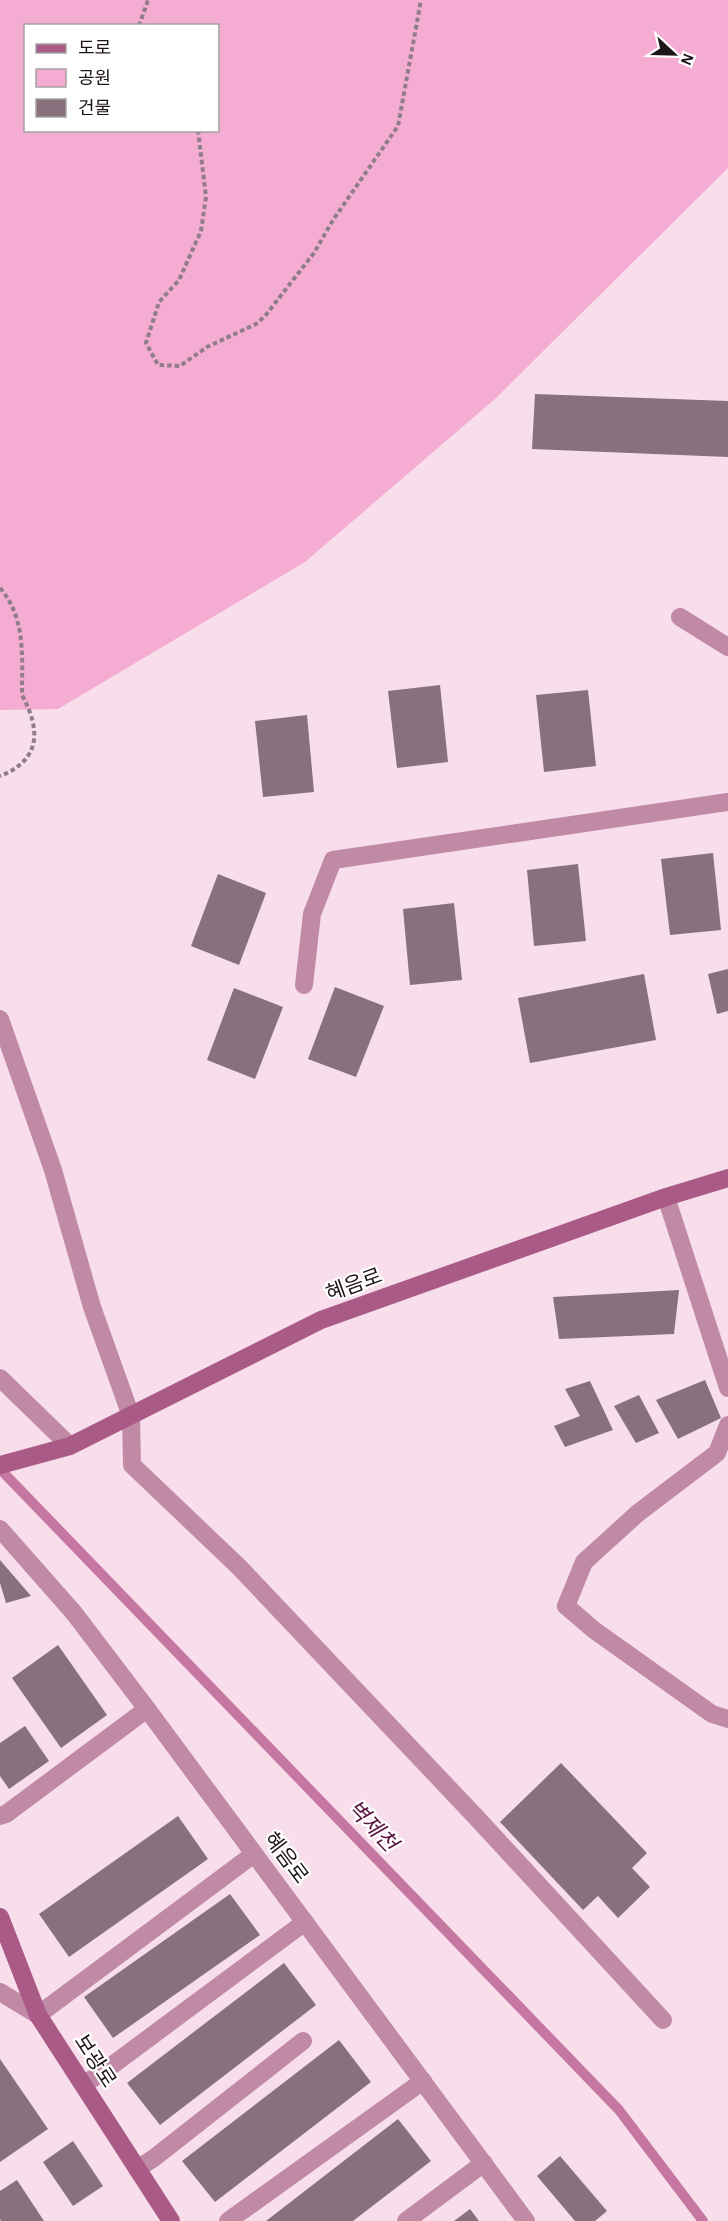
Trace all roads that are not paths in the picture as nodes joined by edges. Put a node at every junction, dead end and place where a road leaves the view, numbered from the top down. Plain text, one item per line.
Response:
1 (680, 617) dead end
2 (728, 647) edge
3 (728, 802) edge
4 (303, 985) dead end
5 (0, 1019) edge
6 (728, 1178) edge
7 (666, 1197) junction
8 (0, 1377) edge
9 (728, 1388) edge
10 (131, 1416) junction
11 (728, 1425) edge
12 (70, 1446) junction
13 (0, 1465) edge
14 (0, 1529) edge
15 (147, 1708) junction
16 (728, 1719) edge
17 (0, 1816) edge
18 (254, 1854) junction
19 (0, 1917) edge
20 (305, 1922) junction
21 (0, 1992) edge
22 (38, 2015) junction
23 (663, 2020) dead end
24 (303, 2041) dead end
25 (423, 2081) junction
26 (83, 2084) junction
27 (484, 2163) junction
28 (137, 2169) junction
29 (171, 2221) edge
30 (228, 2221) edge
31 (406, 2221) edge
32 (526, 2221) edge

1 - 2 street
3 - 4 street
5 - 10 street
6 - 7 main road, 혜음로
7 - 9 street
7 - 10 main road, 혜음로
8 - 12 street
10 - 12 main road, 혜음로
10 - 23 street
11 - 16 street
12 - 13 main road, 혜음로
14 - 15 street, 혜음로
15 - 17 street
15 - 18 street, 혜음로
18 - 20 street, 혜음로
18 - 22 street
19 - 22 main road, 보광로
20 - 25 street, 혜음로
20 - 26 street
21 - 22 street
22 - 26 main road, 보광로
24 - 28 street
25 - 27 street, 혜음로
25 - 30 street
26 - 28 main road, 보광로
27 - 31 street
27 - 32 street, 혜음로
28 - 29 main road, 보광로

